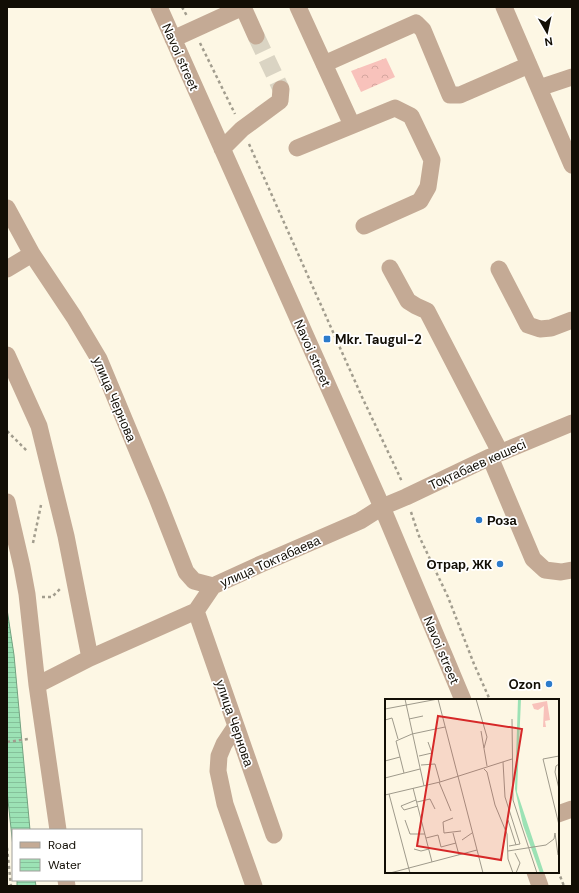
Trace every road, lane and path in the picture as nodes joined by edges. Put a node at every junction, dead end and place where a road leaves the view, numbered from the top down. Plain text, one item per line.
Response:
1 (159, 7) edge
2 (182, 7) edge
3 (243, 7) edge
4 (298, 7) edge
5 (504, 7) edge
6 (193, 30) junction
7 (256, 36) tunnel mouth
8 (173, 39) junction
9 (324, 64) junction
10 (529, 65) junction
11 (572, 77) edge
12 (539, 88) junction
13 (281, 89) dead end
14 (352, 126) junction
15 (242, 129) junction
16 (297, 148) dead end
17 (222, 150) junction
18 (572, 165) edge
19 (7, 208) edge
20 (364, 226) dead end
21 (32, 254) junction
22 (390, 268) dead end
23 (7, 269) edge
24 (499, 269) dead end
25 (572, 320) edge
26 (7, 355) edge
27 (572, 423) edge
28 (7, 430) edge
29 (495, 454) junction
30 (32, 456) dead end
31 (406, 497) junction
32 (42, 500) dead end
33 (7, 502) edge
34 (382, 507) junction
35 (22, 567) junction
36 (572, 570) edge
37 (213, 586) junction
38 (196, 611) junction
39 (90, 658) junction
40 (37, 686) junction
41 (463, 699) edge
42 (490, 699) edge
43 (236, 726) junction
44 (27, 739) dead end
45 (7, 742) edge
46 (572, 809) edge
47 (559, 814) edge
48 (58, 829) edge
49 (274, 836) dead end
50 (7, 848) edge
51 (534, 873) edge
52 (559, 873) edge
53 (11, 886) edge
54 (254, 886) edge
55 (540, 886) edge
56 (564, 886) edge

1 - 8 street, Navoi street
2 - 6 path
3 - 6 street
3 - 7 street
4 - 9 street
5 - 10 street
6 - 8 street
6 - 15 path
8 - 17 street, Navoi street
9 - 10 street
9 - 14 street
10 - 12 street
11 - 12 street
12 - 18 street
13 - 15 street
14 - 16 street
14 - 20 street
15 - 17 street
15 - 31 path
17 - 34 street, Navoi street
19 - 21 street, улица Чернова
21 - 23 street
21 - 37 street, улица Чернова
22 - 29 street
24 - 25 street
26 - 39 street
27 - 29 street, Тоқтабаев көшесі
28 - 30 path
29 - 31 street, Тоқтабаев көшесі
29 - 36 street
31 - 34 street, Тоқтабаев көшесі
31 - 42 path
32 - 35 path
33 - 35 street
34 - 37 street, улица Токтабаева
34 - 41 street, Navoi street
35 - 40 street
37 - 38 street, улица Токтабаева
38 - 39 street
38 - 43 street, улица Чернова
39 - 40 street
40 - 48 street
43 - 49 street, улица Чернова
43 - 54 street
44 - 45 path
46 - 47 street
50 - 53 path
51 - 55 street
52 - 56 path

